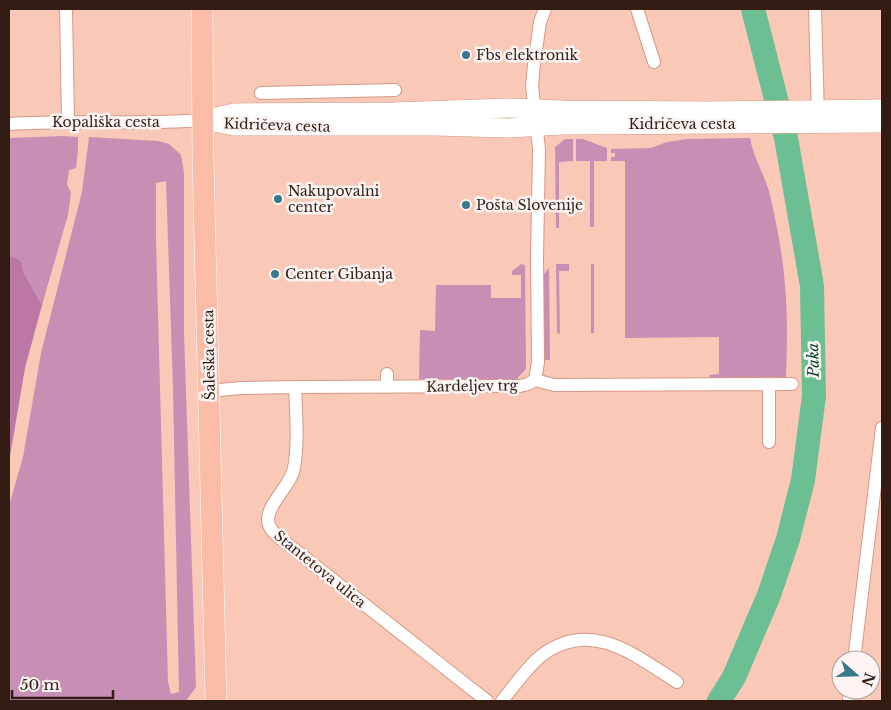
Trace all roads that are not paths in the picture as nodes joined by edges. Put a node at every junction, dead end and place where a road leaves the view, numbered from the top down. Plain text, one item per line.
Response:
1 (66, 9) edge
2 (202, 9) edge
3 (544, 9) edge
4 (637, 9) edge
5 (815, 9) edge
6 (654, 62) dead end
7 (395, 90) dead end
8 (261, 93) dead end
9 (882, 109) edge
10 (818, 117) junction
11 (536, 118) junction
12 (203, 120) junction
13 (68, 121) junction
14 (882, 123) edge
15 (9, 124) edge
16 (534, 380) junction
17 (792, 384) dead end
18 (769, 385) junction
19 (295, 387) junction
20 (209, 391) junction
21 (882, 428) edge
22 (769, 442) dead end
23 (855, 650) edge
24 (677, 682) dead end
25 (216, 701) edge
26 (487, 701) edge
27 (502, 701) edge

1 - 13 street
2 - 12 main road, Šaleška cesta
3 - 11 street
4 - 6 street
5 - 10 street
7 - 8 street
9 - 10 main road, Kidričeva cesta
10 - 11 main road, Kidričeva cesta
10 - 14 main road, Kidričeva cesta
11 - 12 main road, Kidričeva cesta
11 - 16 street
12 - 13 street, Kopališka cesta
12 - 20 main road, Šaleška cesta
13 - 15 street, Kopališka cesta
16 - 18 street, Kardeljev trg
16 - 19 street, Kardeljev trg
17 - 18 street, Kardeljev trg
18 - 22 street
19 - 20 street, Kardeljev trg
19 - 26 street, Stantetova ulica
20 - 25 main road, Šaleška cesta
21 - 23 street
24 - 27 street

